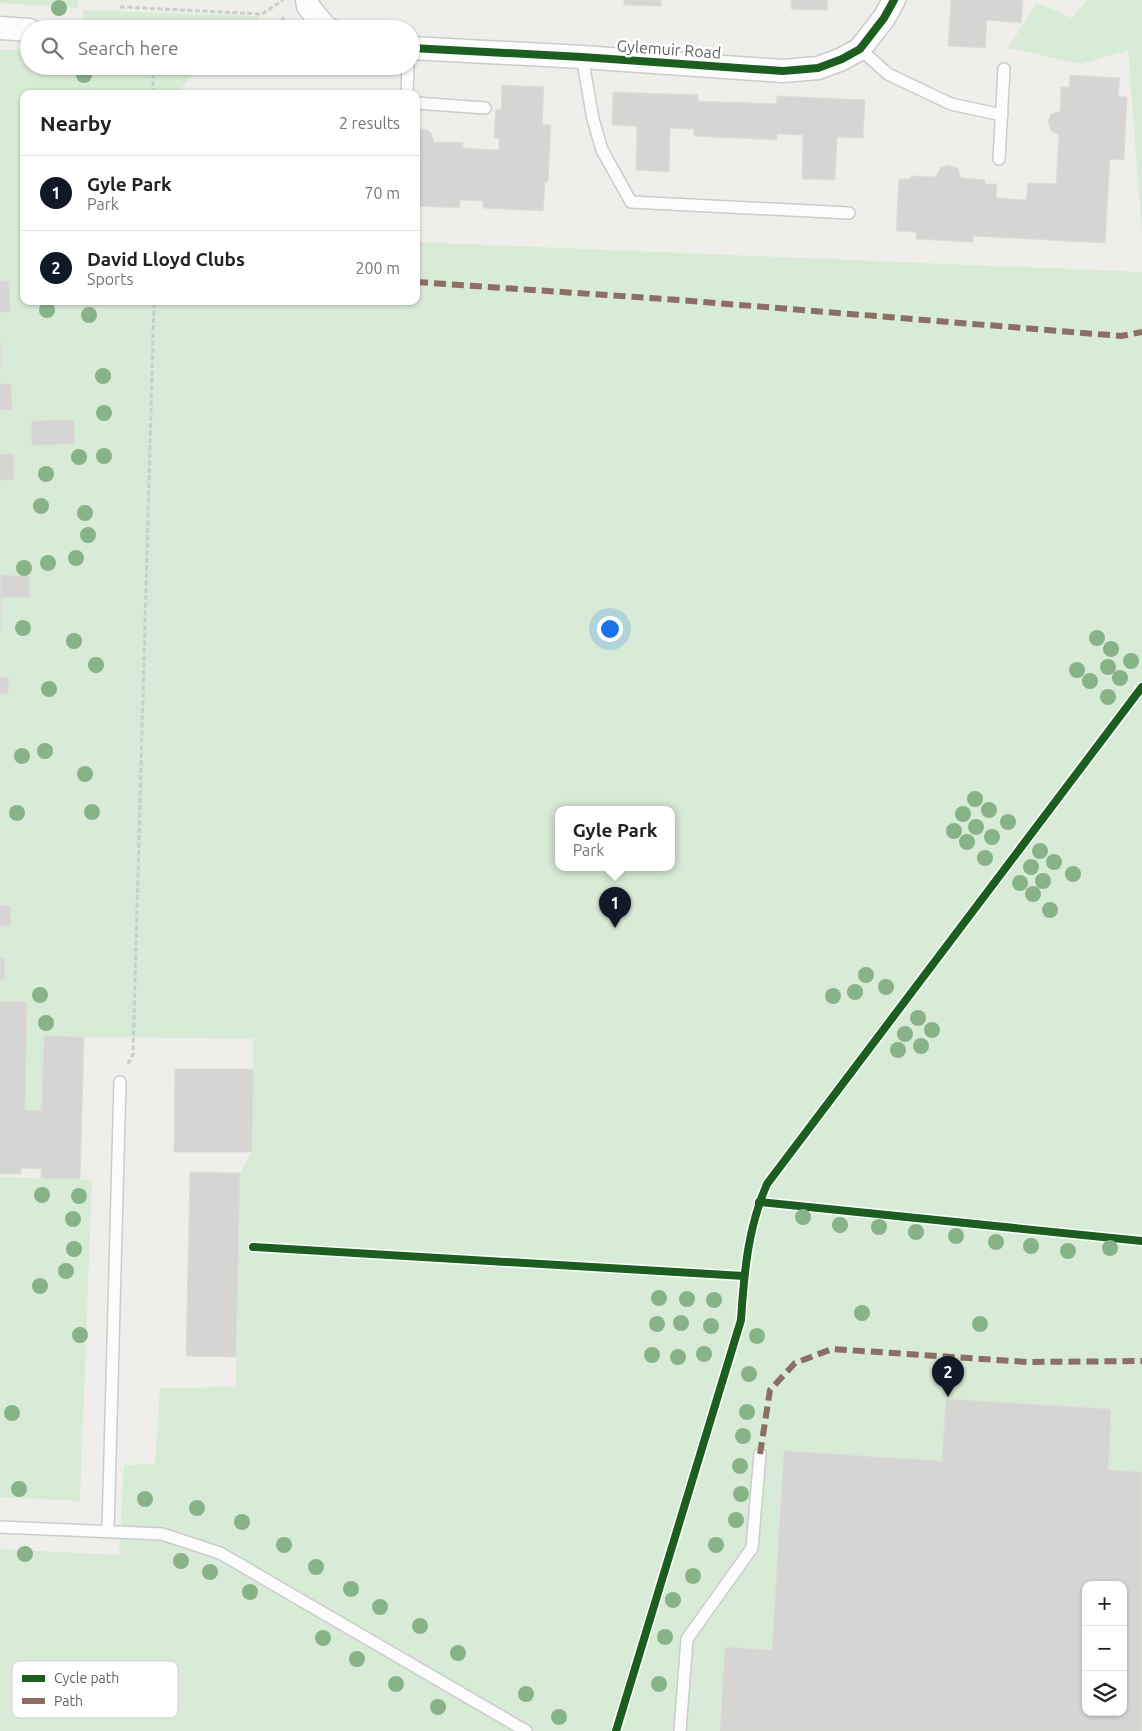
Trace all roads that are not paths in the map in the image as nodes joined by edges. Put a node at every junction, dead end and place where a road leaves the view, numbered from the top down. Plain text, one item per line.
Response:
1 (307, 0) edge
2 (894, 0) edge
3 (319, 20) edge
4 (0, 28) edge
5 (20, 29) edge
6 (420, 48) edge
7 (860, 49) junction
8 (582, 57) junction
9 (1004, 70) dead end
10 (408, 75) edge
11 (407, 90) edge
12 (420, 103) edge
13 (485, 108) dead end
14 (1002, 115) junction
15 (1000, 159) dead end
16 (849, 213) dead end
17 (120, 1082) road end
18 (760, 1454) dead end
19 (0, 1527) edge
20 (108, 1531) junction
21 (526, 1731) edge
22 (680, 1731) edge

1 - 3 street
2 - 7 street, Gylemuir Road
4 - 5 street
6 - 8 street, Gylemuir Road
7 - 8 street, Gylemuir Road
7 - 14 lane
8 - 16 lane
9 - 14 lane
10 - 11 lane
12 - 13 lane
14 - 15 lane
17 - 20 lane
18 - 22 lane
19 - 20 lane
20 - 21 lane

